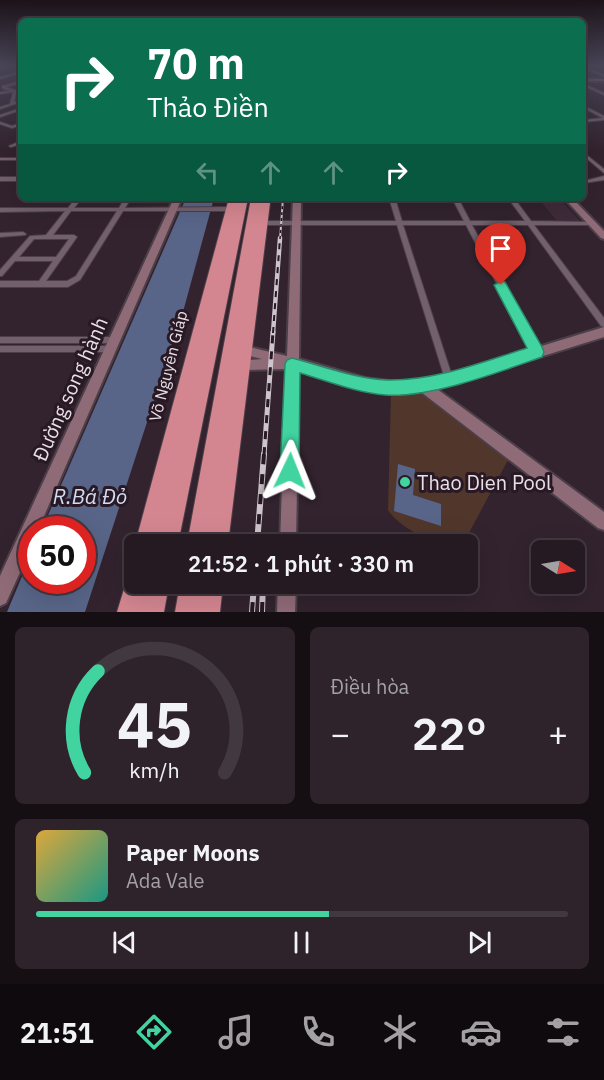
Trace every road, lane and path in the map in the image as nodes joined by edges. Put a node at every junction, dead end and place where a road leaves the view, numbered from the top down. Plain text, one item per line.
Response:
1 (14, 95) edge
2 (18, 102) edge
3 (11, 105) junction
4 (586, 107) edge
5 (1, 108) edge
6 (18, 110) edge
7 (0, 116) edge
8 (604, 118) edge
9 (586, 121) edge
10 (0, 123) edge
11 (18, 125) edge
12 (18, 143) edge
13 (11, 146) dead end
14 (586, 156) edge
15 (0, 159) edge
16 (18, 159) edge
17 (604, 172) edge
18 (604, 178) edge
19 (0, 179) edge
20 (18, 179) edge
21 (586, 182) edge
22 (76, 201) edge
23 (126, 201) edge
24 (178, 201) edge
25 (242, 201) edge
26 (255, 201) edge
27 (266, 201) edge
28 (297, 201) edge
29 (393, 201) edge
30 (457, 201) edge
31 (513, 201) edge
32 (571, 201) edge
33 (232, 204) edge
34 (0, 210) edge
35 (69, 210) junction
36 (121, 210) junction
37 (176, 210) junction
38 (400, 223) junction
39 (468, 223) junction
40 (530, 223) junction
41 (592, 223) junction
42 (262, 224) junction
43 (296, 224) junction
44 (23, 234) dead end
45 (0, 235) edge
46 (604, 236) edge
47 (48, 237) junction
48 (13, 259) junction
49 (58, 259) junction
50 (0, 274) edge
51 (0, 284) edge
52 (40, 284) junction
53 (604, 324) edge
54 (600, 336) edge
55 (0, 339) edge
56 (49, 340) junction
57 (113, 345) junction
58 (0, 349) edge
59 (43, 349) junction
60 (537, 352) junction
61 (244, 358) junction
62 (292, 364) junction
63 (449, 379) junction
64 (423, 386) junction
65 (604, 522) edge
66 (149, 534) edge
67 (169, 534) edge
68 (200, 534) edge
69 (219, 534) edge
70 (288, 534) edge
71 (134, 594) edge
72 (156, 594) edge
73 (190, 594) edge
74 (211, 594) edge
75 (287, 594) edge
76 (0, 597) edge
77 (129, 612) edge
78 (152, 612) edge
79 (187, 612) edge
80 (208, 612) edge
81 (286, 612) edge

1 - 3 street
2 - 3 street
3 - 5 street
4 - 8 street
6 - 7 street
8 - 9 street
10 - 11 street
12 - 13 street
14 - 17 street
15 - 16 street
18 - 21 street
19 - 20 street
22 - 35 street
23 - 36 street
24 - 37 main road, Đường song hành
25 - 67 highway
26 - 68 highway
27 - 42 highway
28 - 43 main road
29 - 38 street
30 - 39 street
31 - 40 street
32 - 41 main road
33 - 37 street
33 - 66 highway, Võ Nguyên Giáp
34 - 35 street
35 - 36 street
35 - 47 street
36 - 37 street
36 - 52 street
37 - 57 main road, Đường song hành
38 - 39 street
38 - 43 street
38 - 63 street
39 - 40 street
39 - 60 street
40 - 41 street
40 - 53 street
41 - 46 main road
42 - 43 street
42 - 61 highway
43 - 62 main road
44 - 45 street
47 - 48 street
47 - 49 street
48 - 49 street
48 - 50 street
49 - 52 street
51 - 52 street
54 - 60 main road
55 - 56 street
56 - 57 street
56 - 59 street
57 - 59 street
57 - 76 main road, Đường song hành
58 - 59 street
60 - 63 main road
61 - 62 main road
61 - 69 highway
62 - 64 main road
62 - 70 main road
63 - 64 main road
64 - 65 main road
71 - 77 highway
72 - 78 highway
73 - 79 highway
74 - 80 highway
75 - 81 main road

